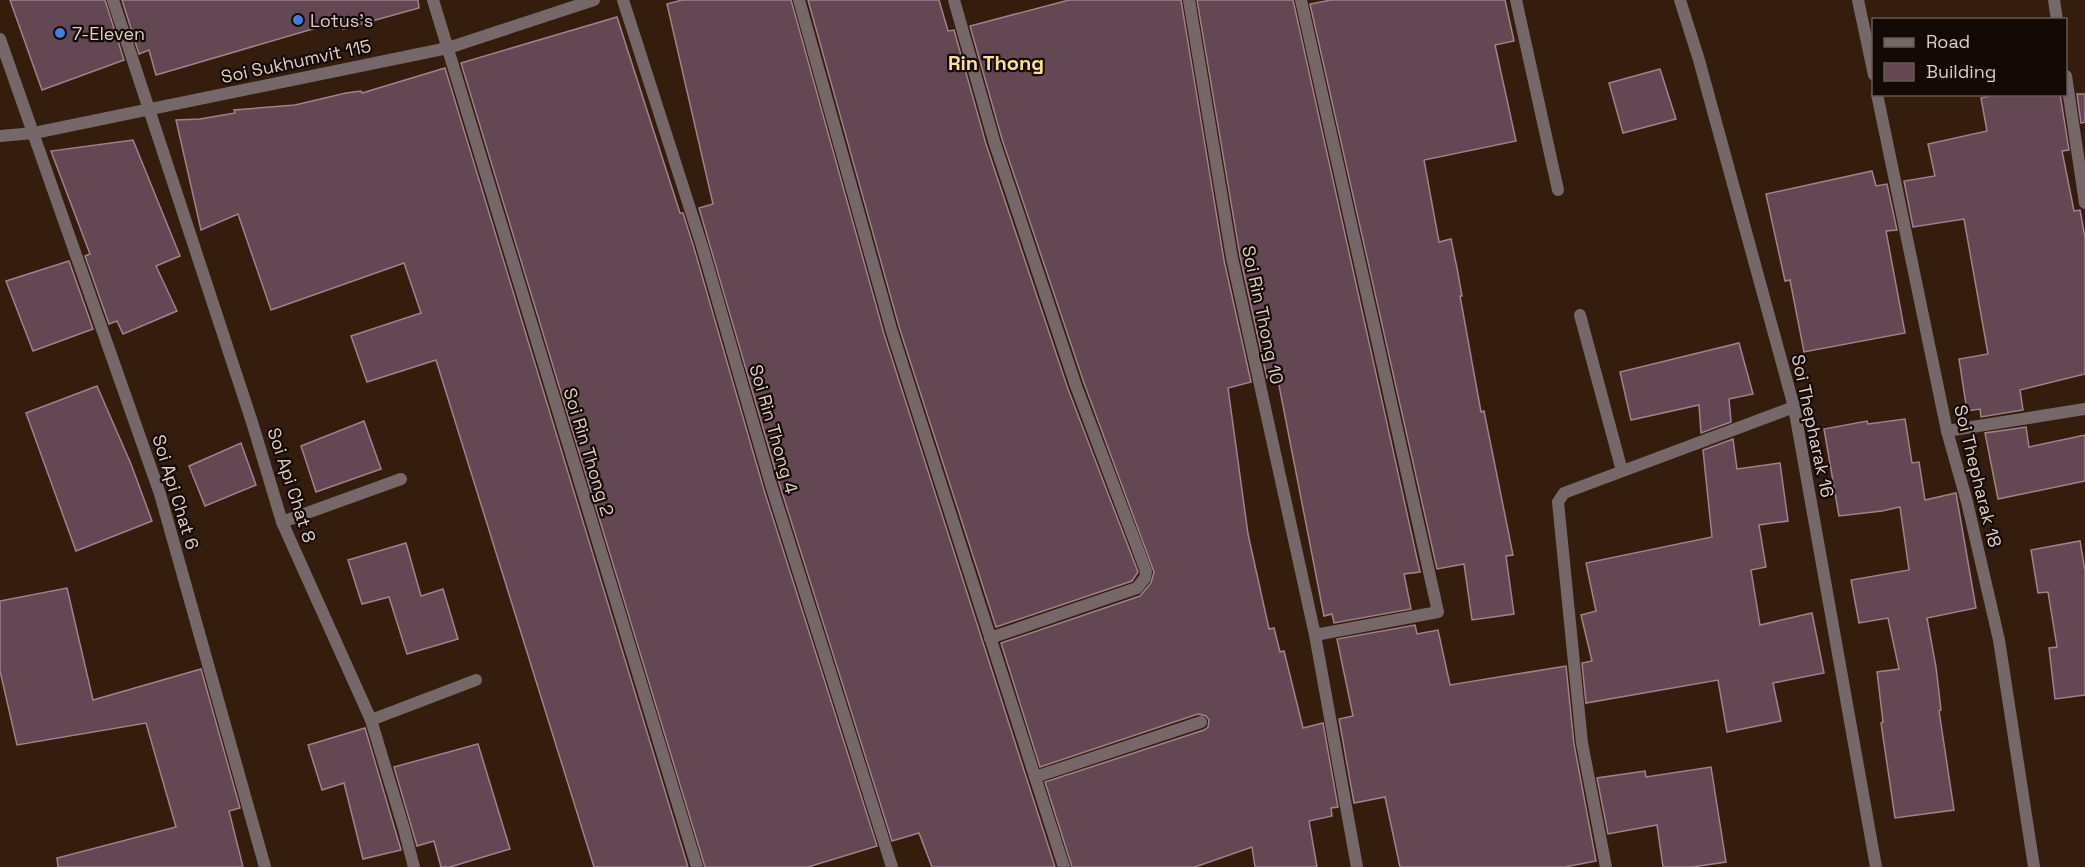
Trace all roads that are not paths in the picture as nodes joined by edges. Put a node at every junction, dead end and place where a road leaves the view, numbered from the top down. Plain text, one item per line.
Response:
1 (113, 0) edge
2 (433, 0) edge
3 (594, 0) edge
4 (623, 0) edge
5 (799, 0) edge
6 (954, 0) edge
7 (1189, 0) edge
8 (1301, 0) edge
9 (1516, 0) edge
10 (1680, 0) edge
11 (1858, 0) edge
12 (2054, 0) edge
13 (2057, 18) edge
14 (0, 39) edge
15 (448, 48) junction
16 (1872, 66) edge
17 (2067, 83) edge
18 (1877, 96) edge
19 (149, 109) junction
20 (34, 132) junction
21 (0, 136) edge
22 (1558, 190) dead end
23 (2085, 203) edge
24 (1580, 315) dead end
25 (1794, 407) junction
26 (2085, 409) edge
27 (1947, 431) junction
28 (1622, 471) junction
29 (401, 479) dead end
30 (282, 522) junction
31 (1315, 635) junction
32 (990, 638) junction
33 (476, 680) dead end
34 (371, 720) junction
35 (1201, 722) dead end
36 (1035, 777) junction
37 (265, 867) edge
38 (414, 867) edge
39 (697, 867) edge
40 (892, 867) edge
41 (1064, 867) edge
42 (1357, 867) edge
43 (1606, 867) edge
44 (1876, 867) edge
45 (2034, 867) edge

1 - 19 street, Soi Api Chat 8
2 - 15 street, Soi Rin Thong 2
3 - 15 street, Soi Sukhumvit 115
4 - 40 street, Soi Rin Thong 4
5 - 32 street
6 - 32 street
7 - 31 street, Soi Rin Thong 10
8 - 31 street
9 - 22 street
10 - 25 street, Soi Thepharak 16
11 - 16 street
12 - 13 street
14 - 20 street, Soi Api Chat 6
15 - 19 street, Soi Sukhumvit 115
15 - 39 street, Soi Rin Thong 2
17 - 23 street
18 - 27 street, Soi Thepharak 18
19 - 20 street, Soi Sukhumvit 115
19 - 30 street, Soi Api Chat 8
20 - 21 street, Soi Sukhumvit 115
20 - 37 street, Soi Api Chat 6
24 - 28 street
25 - 28 street
25 - 44 street, Soi Thepharak 16
26 - 27 street
27 - 45 street, Soi Thepharak 18
28 - 43 street
29 - 30 street
30 - 34 street, Soi Api Chat 8
31 - 42 street, Soi Rin Thong 10
32 - 36 street
33 - 34 street
34 - 38 street, Soi Api Chat 8
35 - 36 street
36 - 41 street

